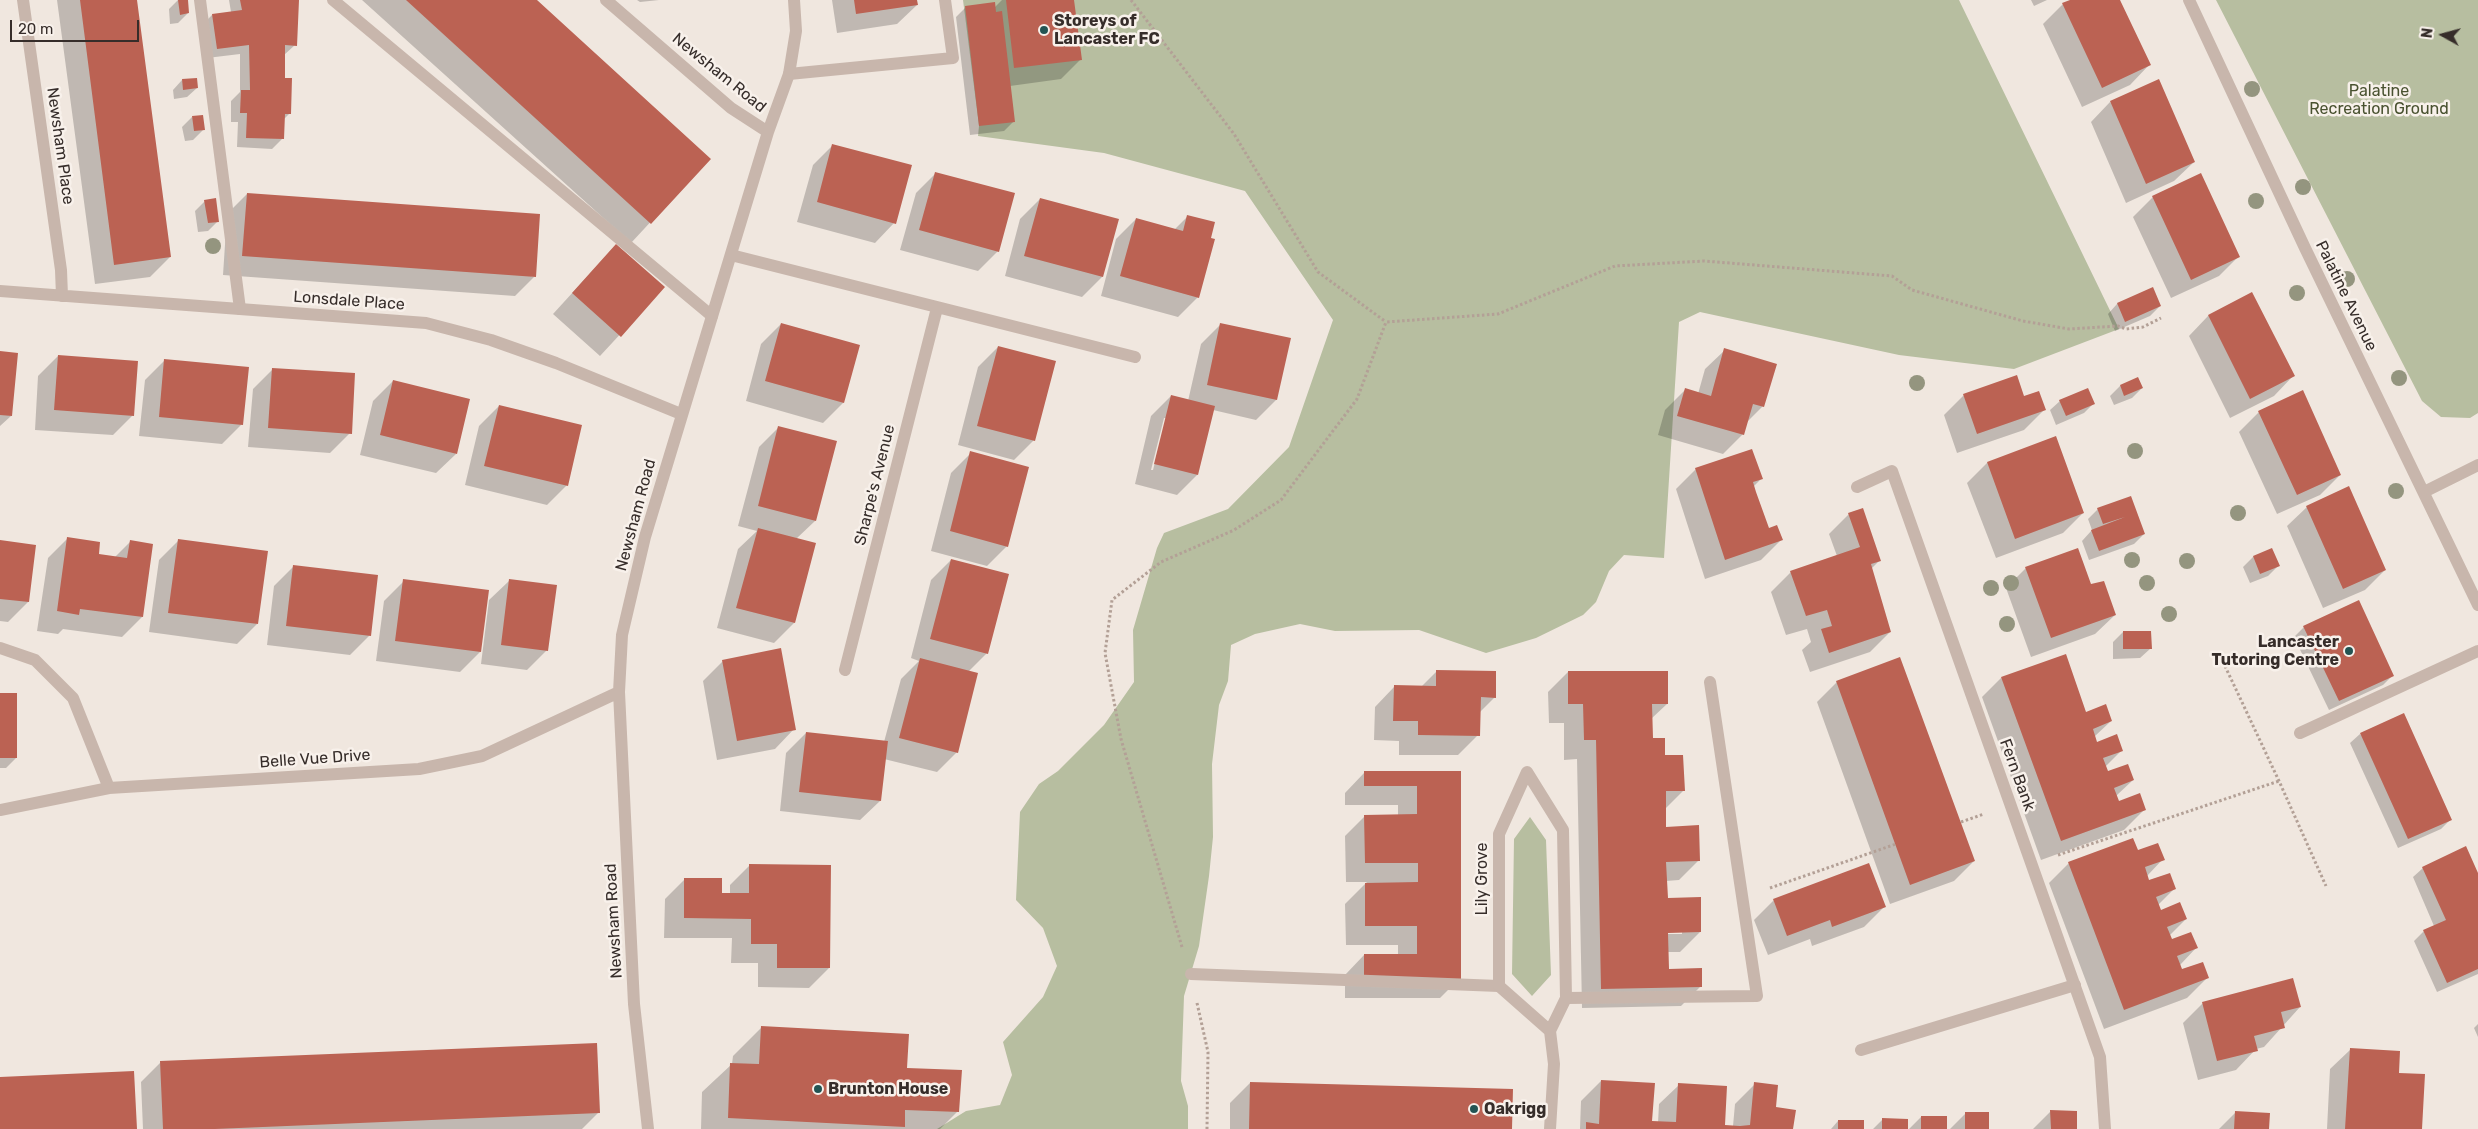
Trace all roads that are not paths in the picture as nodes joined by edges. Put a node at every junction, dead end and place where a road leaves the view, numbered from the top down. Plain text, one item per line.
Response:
1 (23, 0) edge
2 (200, 0) edge
3 (333, 0) edge
4 (606, 0) edge
5 (794, 0) edge
6 (945, 0) edge
7 (2189, 0) edge
8 (617, 5) edge
9 (789, 74) junction
10 (768, 132) junction
11 (731, 255) junction
12 (0, 291) edge
13 (62, 296) junction
14 (936, 308) junction
15 (240, 309) junction
16 (712, 316) junction
17 (1135, 357) dead end
18 (681, 414) junction
19 (2478, 465) edge
20 (1857, 487) dead end
21 (2424, 492) junction
22 (2478, 605) edge
23 (0, 648) edge
24 (2478, 651) edge
25 (845, 670) dead end
26 (1710, 682) dead end
27 (619, 692) junction
28 (2300, 733) dead end
29 (108, 788) junction
30 (0, 810) edge
31 (1191, 974) road end
32 (2075, 985) junction
33 (1499, 986) junction
34 (1566, 998) junction
35 (1550, 1031) junction
36 (1861, 1050) dead end
37 (648, 1129) edge
38 (1550, 1129) edge
39 (2105, 1129) edge

1 - 13 street, Newsham Place
2 - 15 street
3 - 16 street
4 - 8 street, Newsham Road
5 - 9 street
6 - 9 street
7 - 21 street, Palatine Avenue
8 - 10 street, Newsham Road
9 - 10 street
10 - 11 street, Newsham Road
11 - 14 street
11 - 16 street, Newsham Road
12 - 13 street, Lonsdale Place
13 - 15 street, Lonsdale Place
14 - 17 street
14 - 25 street, Sharpe's Avenue
15 - 18 street, Lonsdale Place
16 - 18 street, Newsham Road
18 - 27 street, Newsham Road
19 - 21 street
20 - 32 street, Fern Bank
21 - 22 street, Palatine Avenue
23 - 29 street
24 - 28 street
26 - 34 street
27 - 29 street, Belle Vue Drive
27 - 37 street, Newsham Road
29 - 30 street, Belle Vue Drive
31 - 33 street
32 - 36 street
32 - 39 street, Fern Bank
33 - 34 street, Lily Grove
33 - 35 street
34 - 35 street, Lily Grove
35 - 38 street

